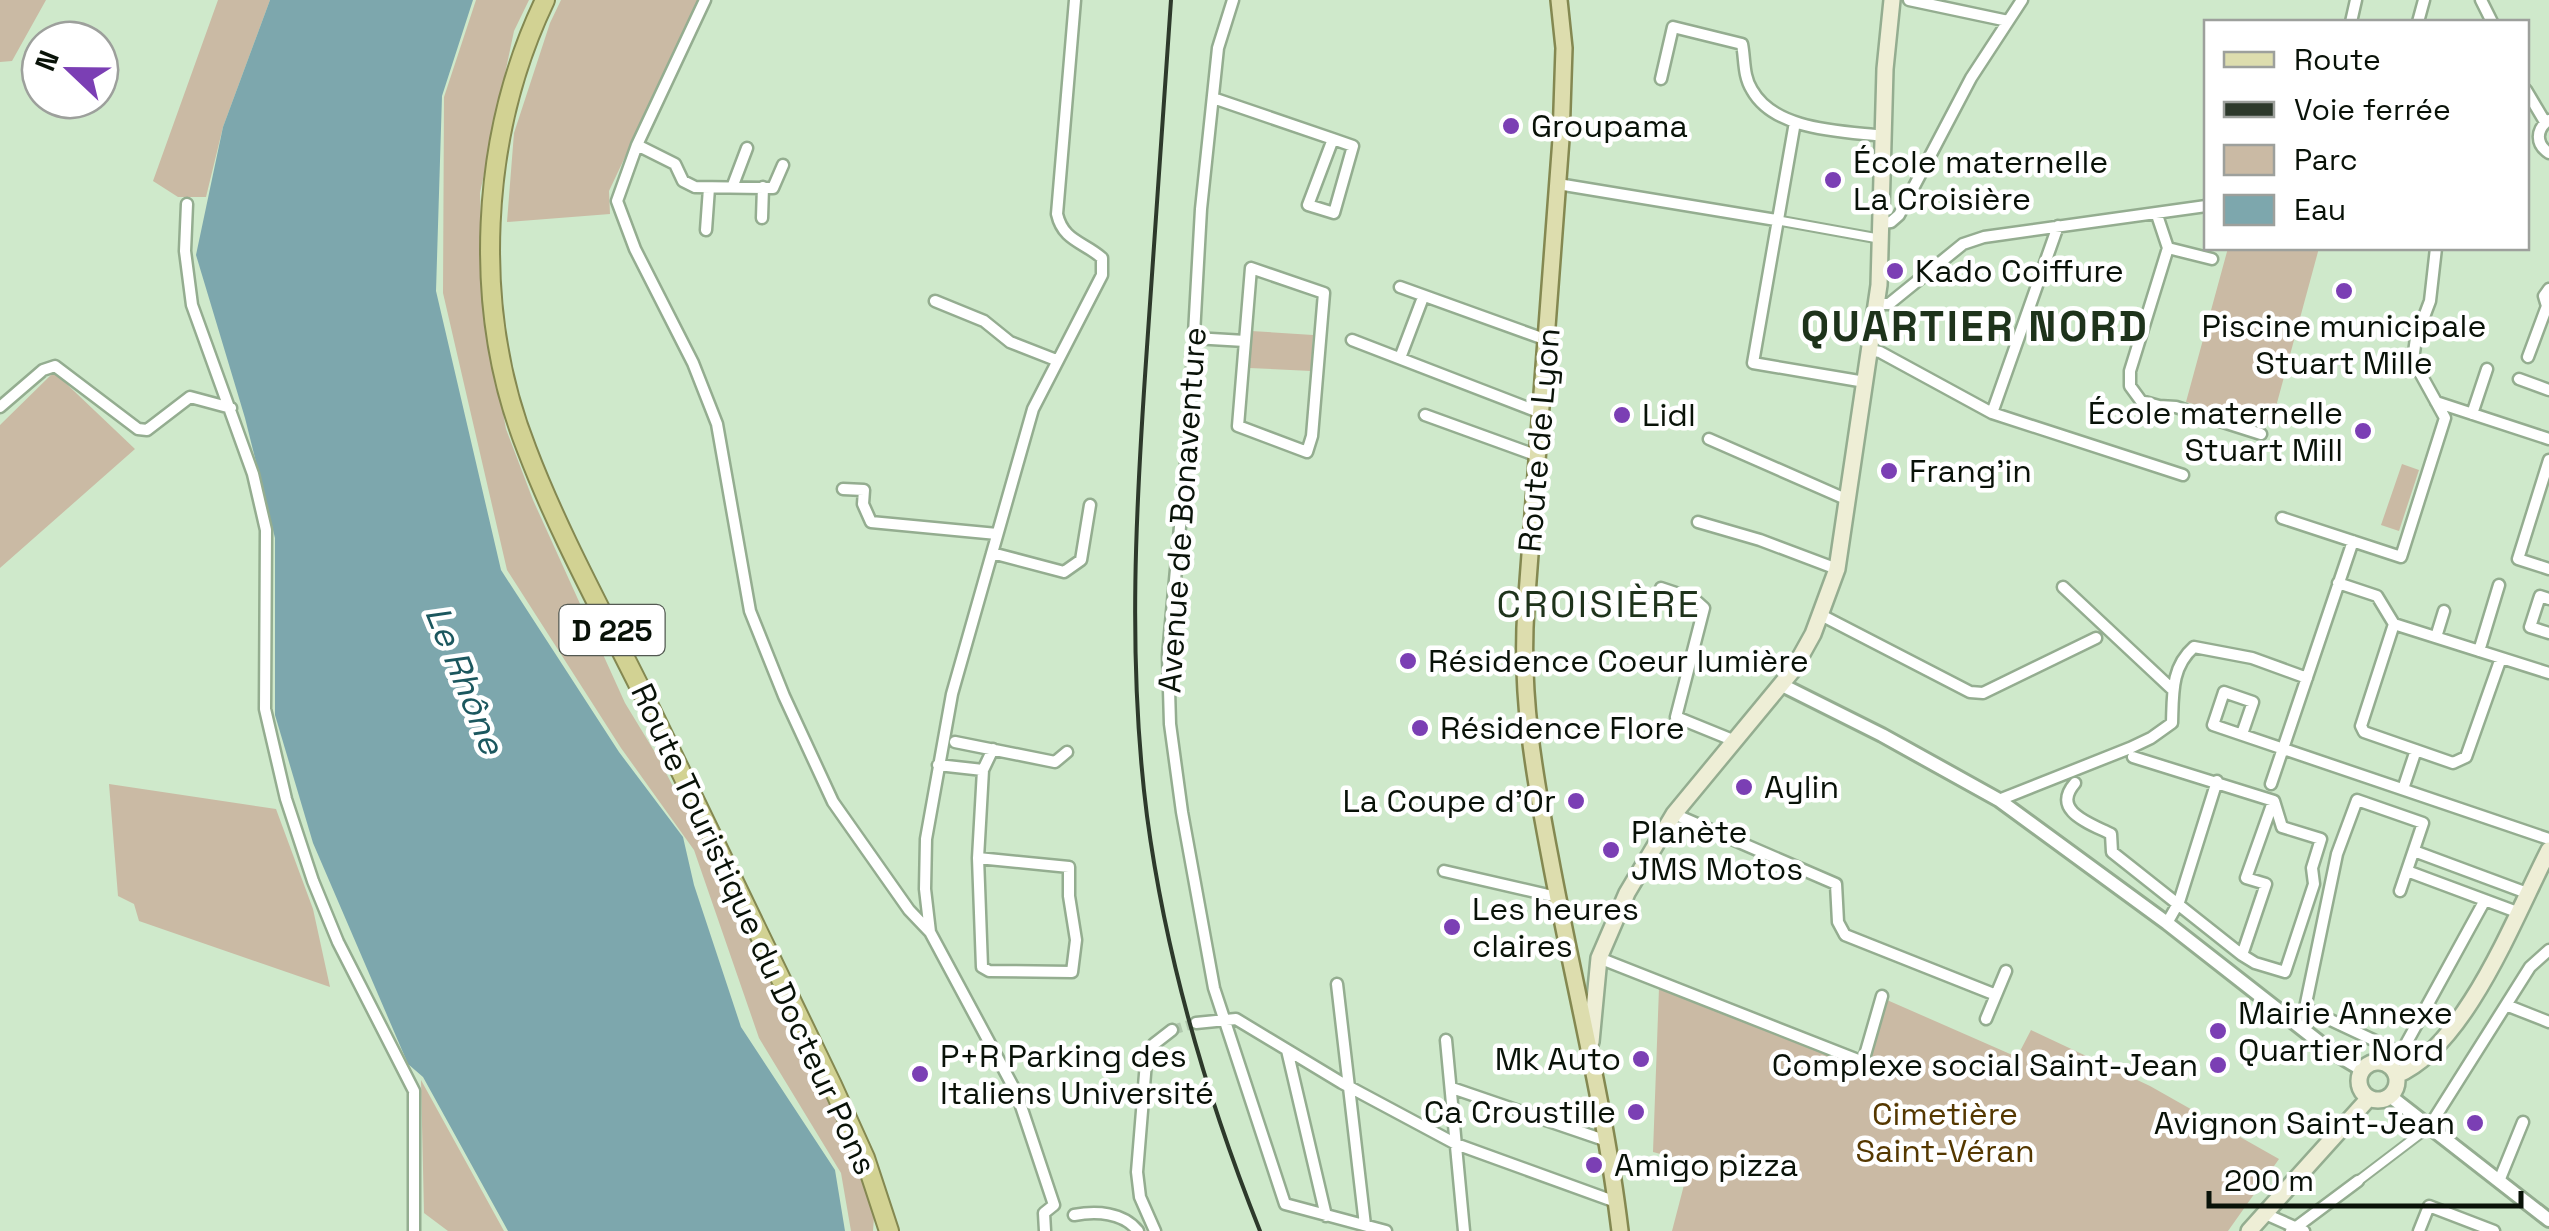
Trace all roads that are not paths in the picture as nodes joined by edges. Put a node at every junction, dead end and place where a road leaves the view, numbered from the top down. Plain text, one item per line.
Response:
1 (544, 0) edge
2 (705, 0) edge
3 (1075, 0) edge
4 (1233, 0) edge
5 (1560, 0) edge
6 (1892, 0) edge
7 (1909, 0) edge
8 (2022, 0) edge
9 (2008, 21) junction
10 (1661, 79) dead end
11 (2529, 94) edge
12 (1213, 98) junction
13 (2547, 121) edge
14 (1795, 122) junction
15 (1883, 136) junction
16 (2532, 137) edge
17 (1334, 139) junction
18 (637, 146) junction
19 (747, 148) dead end
20 (2549, 152) edge
21 (784, 165) dead end
22 (1558, 184) junction
23 (733, 185) junction
24 (764, 187) junction
25 (709, 188) junction
26 (187, 204) dead end
27 (2204, 206) edge
28 (2157, 215) junction
29 (762, 218) dead end
30 (1776, 220) junction
31 (2058, 226) junction
32 (706, 230) dead end
33 (1882, 231) junction
34 (2168, 248) junction
35 (2436, 250) edge
36 (2212, 259) dead end
37 (1400, 287) dead end
38 (2549, 289) edge
39 (1422, 300) dead end
40 (935, 301) dead end
41 (1877, 304) junction
42 (2548, 308) edge
43 (1194, 338) junction
44 (1352, 340) dead end
45 (1547, 340) junction
46 (1245, 341) junction
47 (1870, 350) junction
48 (2528, 357) dead end
49 (1400, 358) junction
50 (1056, 360) junction
51 (2487, 369) dead end
52 (2519, 379) dead end
53 (1865, 382) junction
54 (2549, 390) edge
55 (2435, 402) junction
56 (0, 408) edge
57 (230, 408) junction
58 (1541, 413) junction
59 (1992, 414) junction
60 (2472, 414) junction
61 (1425, 415) dead end
62 (2261, 434) dead end
63 (1708, 438) dead end
64 (2549, 439) edge
65 (1538, 456) junction
66 (2549, 460) edge
67 (2184, 475) dead end
68 (843, 489) dead end
69 (1848, 500) junction
70 (1090, 505) dead end
71 (2282, 518) dead end
72 (1698, 522) dead end
73 (997, 534) junction
74 (2353, 541) junction
75 (992, 553) junction
76 (2549, 568) edge
77 (1837, 569) junction
78 (2338, 584) junction
79 (2498, 586) dead end
80 (2063, 587) dead end
81 (1661, 588) dead end
82 (2549, 599) edge
83 (2444, 611) dead end
84 (1821, 615) junction
85 (2394, 624) junction
86 (2549, 633) edge
87 (2096, 638) dead end
88 (2436, 638) junction
89 (2478, 650) junction
90 (2501, 658) junction
91 (2549, 673) edge
92 (2306, 678) junction
93 (1782, 686) junction
94 (2173, 690) junction
95 (2242, 734) junction
96 (1735, 741) junction
97 (955, 742) dead end
98 (2283, 748) junction
99 (993, 750) junction
100 (2416, 750) junction
101 (1068, 752) dead end
102 (2133, 757) dead end
103 (938, 765) junction
104 (983, 770) junction
105 (2218, 782) junction
106 (2075, 783) dead end
107 (2270, 784) dead end
108 (2403, 789) junction
109 (1999, 800) junction
110 (2274, 801) junction
111 (1674, 814) junction
112 (2549, 840) edge
113 (2549, 850) edge
114 (2414, 851) junction
115 (978, 858) junction
116 (1444, 871) dead end
117 (2407, 871) junction
118 (2400, 892) dead end
119 (2527, 893) junction
120 (1557, 897) junction
121 (2485, 900) junction
122 (2178, 902) junction
123 (2517, 912) junction
124 (2166, 923) junction
125 (930, 932) junction
126 (2549, 950) edge
127 (2242, 955) junction
128 (1599, 958) junction
129 (1571, 968) junction
130 (2006, 972) dead end
131 (1337, 984) dead end
132 (1996, 995) junction
133 (1882, 996) dead end
134 (2506, 1005) junction
135 (1222, 1018) junction
136 (1986, 1019) dead end
137 (2549, 1022) edge
138 (1196, 1023) tunnel mouth
139 (1172, 1030) tunnel mouth
140 (1446, 1040) dead end
141 (1287, 1050) junction
142 (1590, 1061) junction
143 (2363, 1070) junction
144 (2397, 1076) junction
145 (1349, 1085) junction
146 (1452, 1088) junction
147 (2390, 1096) junction
148 (2369, 1098) junction
149 (2523, 1122) dead end
150 (2429, 1127) junction
151 (1606, 1141) junction
152 (1456, 1144) junction
153 (2499, 1181) junction
154 (2358, 1182) joint
155 (1616, 1202) junction
156 (1054, 1205) junction
157 (2263, 1214) junction
158 (1326, 1216) junction
159 (2549, 1220) edge
160 (1366, 1226) junction
161 (2297, 1230) edge
162 (414, 1231) edge
163 (889, 1231) edge
164 (1045, 1231) edge
165 (1138, 1231) edge
166 (1155, 1231) edge
167 (1386, 1231) edge
168 (1464, 1231) edge
169 (1620, 1231) edge
170 (2250, 1231) edge
171 (2419, 1231) edge
172 (2494, 1231) edge

1 - 163 highway, Route Touristique du Docteur Pons / D 225
2 - 18 street
3 - 50 street
4 - 12 street, Avenue de Bonaventure
5 - 22 main road, Route de Lyon
6 - 15 main road
7 - 9 street
8 - 9 street
9 - 33 street
10 - 14 street
11 - 13 street
12 - 17 street
12 - 43 street, Avenue de Bonaventure
13 - 16 street
14 - 15 street
14 - 30 street
15 - 33 main road
16 - 20 street
17 - 17 street
18 - 25 street
18 - 125 street
19 - 23 street
21 - 24 street
22 - 30 street
22 - 45 main road, Route de Lyon
23 - 24 street
23 - 25 street
24 - 29 street
25 - 32 street
26 - 57 street
27 - 28 street
28 - 31 street
28 - 34 street
30 - 33 street
30 - 53 street
31 - 41 street
31 - 59 street
33 - 41 main road
34 - 36 street
34 - 62 street
35 - 55 street
37 - 45 street
38 - 42 street
39 - 49 street
40 - 50 street
41 - 47 main road
42 - 48 street
43 - 46 street
43 - 135 street, Avenue de Bonaventure
44 - 49 street
45 - 58 main road, Route de Lyon
46 - 46 street
47 - 53 main road
47 - 59 street
49 - 58 street
50 - 73 street
51 - 60 street
52 - 54 street
53 - 69 main road
55 - 60 street
55 - 74 street
56 - 57 street
57 - 162 street
58 - 65 main road, Route de Lyon
59 - 67 street
60 - 64 street
61 - 65 street
63 - 69 street
65 - 120 main road, Route de Lyon
66 - 76 street
68 - 73 street
69 - 77 main road
70 - 75 street
71 - 74 street
72 - 77 street
73 - 75 street
74 - 78 street
75 - 103 street
77 - 84 main road
78 - 85 street
78 - 92 street
79 - 89 street
80 - 94 street
81 - 96 street
82 - 86 street
83 - 88 street
84 - 87 street
84 - 93 main road
85 - 88 street
85 - 100 street
88 - 89 street
89 - 90 street
90 - 91 street
90 - 100 street
92 - 94 street
92 - 98 street
93 - 96 main road
93 - 109 street
94 - 109 street
95 - 95 street
95 - 98 street
96 - 111 main road
97 - 99 street
98 - 107 street
98 - 108 street
99 - 101 street
99 - 104 street
100 - 108 street
102 - 105 street
103 - 104 street
103 - 125 street
104 - 115 street
105 - 110 street
105 - 122 street
106 - 122 street
108 - 112 street
109 - 124 street
110 - 127 street
110 - 127 street
111 - 128 main road
111 - 132 street
113 - 119 main road
114 - 117 street
114 - 119 street
114 - 121 street
115 - 115 street
116 - 120 street
117 - 118 street
117 - 121 street
119 - 123 main road
120 - 129 main road, Route de Lyon
121 - 123 street
122 - 124 street
122 - 127 street
123 - 144 main road
124 - 143 street
125 - 156 street
126 - 134 street
128 - 129 main road
128 - 133 street
128 - 142 main road
129 - 142 main road, Route de Lyon
130 - 132 street
131 - 145 street
132 - 136 street
134 - 137 street
134 - 150 street
135 - 138 street
135 - 141 street
135 - 158 street, Avenue de Bonaventure
139 - 166 street
140 - 146 street
141 - 145 street
141 - 158 street
142 - 151 main road, Route de Lyon
143 - 144 main road
143 - 148 main road
144 - 147 main road
145 - 152 street
145 - 160 street
146 - 151 street
146 - 152 street
147 - 148 main road
147 - 150 street
148 - 157 main road
149 - 153 street
150 - 153 street
150 - 154 street
151 - 155 main road, Route de Lyon
152 - 155 street
152 - 168 street
153 - 159 street
154 - 161 street
155 - 169 main road, Route de Lyon
156 - 164 street
156 - 165 street
157 - 161 street
157 - 170 main road
158 - 160 street
160 - 167 street
171 - 172 street

